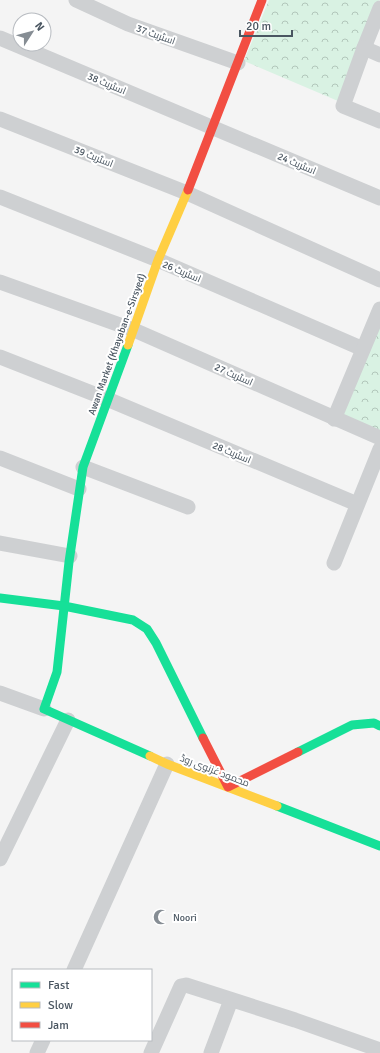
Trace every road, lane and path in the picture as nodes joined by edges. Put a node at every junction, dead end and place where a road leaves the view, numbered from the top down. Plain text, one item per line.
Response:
1 (76, 0) edge
2 (258, 1) edge
3 (380, 8) edge
4 (0, 38) edge
5 (364, 48) junction
6 (380, 55) edge
7 (238, 63) junction
8 (0, 119) edge
9 (380, 121) edge
10 (213, 128) junction
11 (187, 194) junction
12 (0, 198) edge
13 (380, 198) edge
14 (158, 260) junction
15 (380, 280) edge
16 (0, 282) edge
17 (380, 309) edge
18 (134, 330) junction
19 (363, 349) junction
20 (0, 357) edge
21 (107, 399) junction
22 (334, 419) junction
23 (380, 438) edge
24 (380, 449) edge
25 (0, 458) edge
26 (83, 467) junction
27 (79, 489) junction
28 (357, 504) junction
29 (188, 507) dead end
30 (0, 543) edge
31 (70, 556) junction
32 (334, 562) dead end
33 (0, 598) edge
34 (64, 606) junction
35 (0, 693) edge
36 (44, 710) junction
37 (68, 720) junction
38 (380, 726) edge
39 (167, 764) junction
40 (228, 787) junction
41 (380, 846) edge
42 (0, 859) edge
43 (74, 969) edge
44 (232, 1000) junction
45 (43, 1041) edge
46 (380, 1050) edge
47 (37, 1053) edge
48 (151, 1053) edge
49 (211, 1053) edge

1 - 7 street, اسٹریٹ 37
2 - 7 street, Awan Market (Khayaban-e-Sirsyed)
3 - 5 street
4 - 10 street, اسٹریٹ 38
5 - 6 street
5 - 9 street
7 - 10 street, Awan Market (Khayaban-e-Sirsyed)
8 - 11 street, اسٹریٹ 39
10 - 11 street, Awan Market (Khayaban-e-Sirsyed)
10 - 13 street, اسٹریٹ 24
11 - 14 street, Awan Market (Khayaban-e-Sirsyed)
11 - 15 street, اسٹریٹ 39
12 - 14 street, اسٹریٹ 26
14 - 18 street, Awan Market (Khayaban-e-Sirsyed)
14 - 19 street, اسٹریٹ 26
16 - 18 street, اسٹریٹ 27
17 - 19 street
18 - 21 street, Awan Market (Khayaban-e-Sirsyed)
18 - 22 street, اسٹریٹ 27
19 - 22 street
20 - 21 street, اسٹریٹ 28
21 - 26 street, Awan Market (Khayaban-e-Sirsyed)
21 - 28 street, اسٹریٹ 28
22 - 23 street, اسٹریٹ 27
24 - 28 street
25 - 27 street
26 - 27 street, Awan Market (Khayaban-e-Sirsyed)
26 - 29 street
27 - 31 street, Awan Market (Khayaban-e-Sirsyed)
28 - 32 street
30 - 31 street
31 - 34 street, Awan Market (Khayaban-e-Sirsyed)
33 - 34 street
34 - 36 street, Awan Market (Khayaban-e-Sirsyed)
34 - 40 street
35 - 36 street
36 - 37 street, محمود غزنوی روڈ
37 - 39 street, محمود غزنوی روڈ
37 - 42 street
38 - 40 street
39 - 40 street, محمود غزنوی روڈ
39 - 43 street
40 - 41 street, محمود غزنوی روڈ
44 - 46 street
44 - 48 street
44 - 49 street
45 - 47 street

